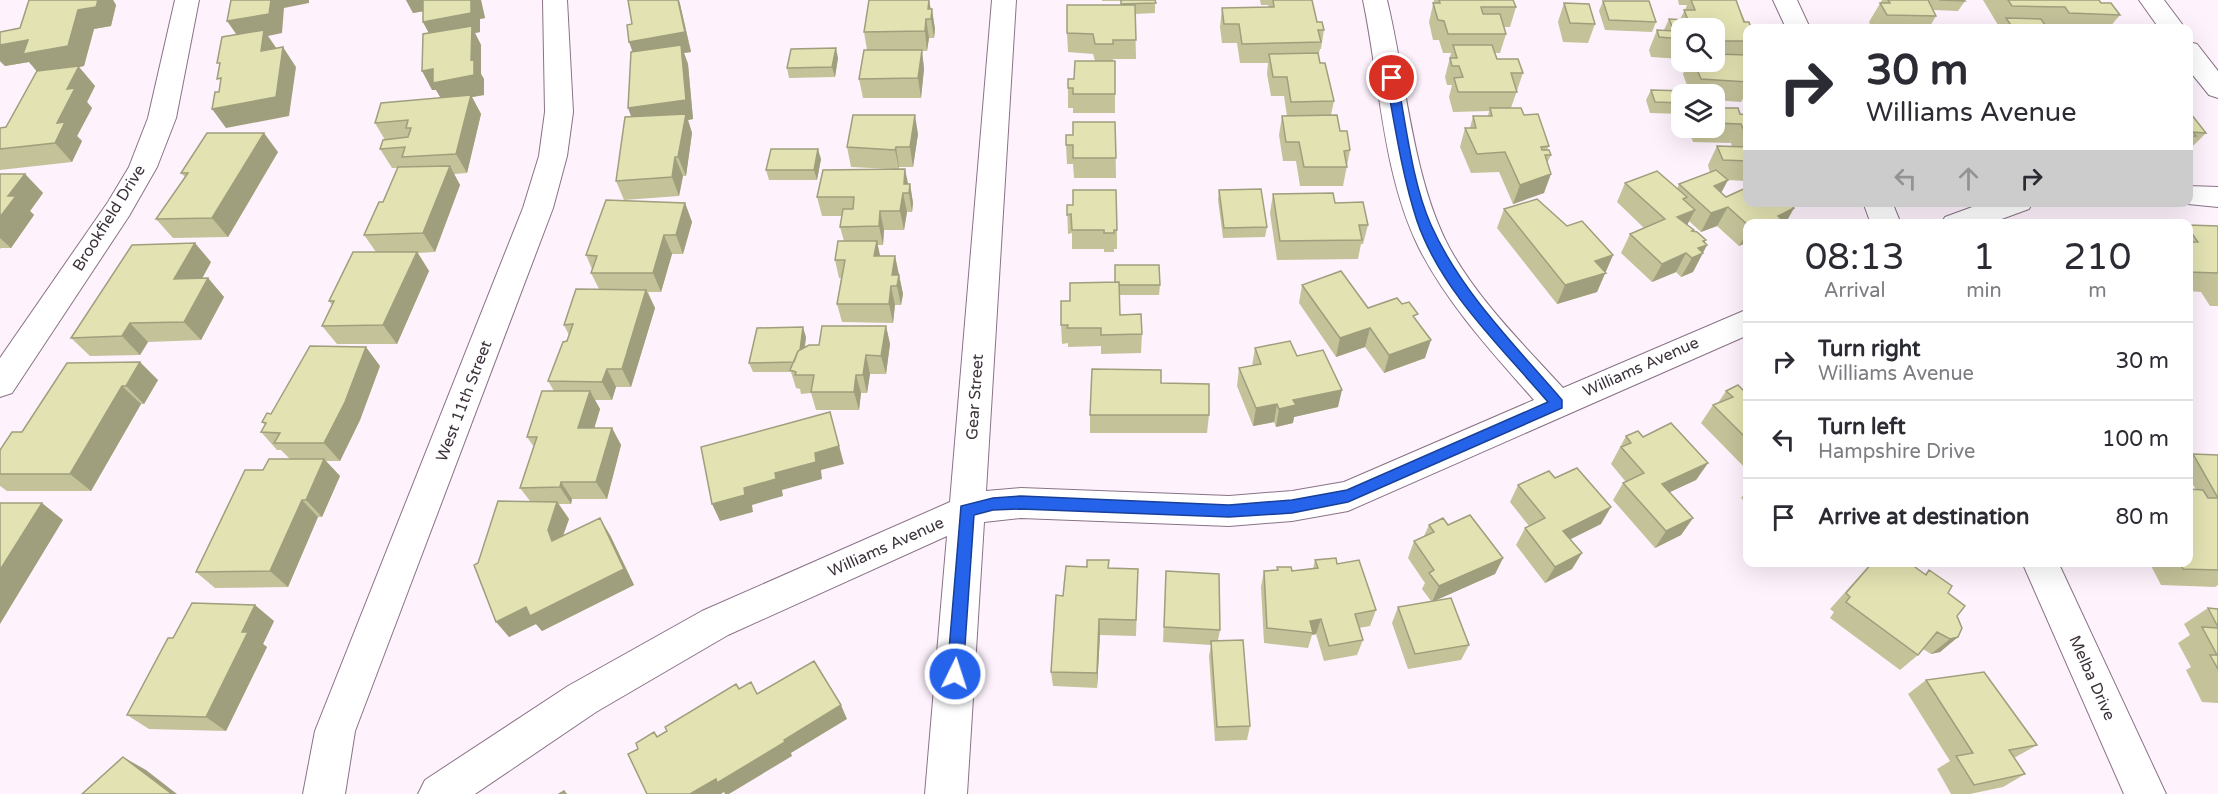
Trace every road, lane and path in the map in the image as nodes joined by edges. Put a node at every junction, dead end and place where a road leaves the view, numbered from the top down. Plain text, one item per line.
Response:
1 (187, 0) edge
2 (555, 0) edge
3 (1004, 0) edge
4 (1375, 0) edge
5 (1785, 0) edge
6 (2151, 0) edge
7 (1796, 24) edge
8 (2169, 24) edge
9 (2193, 57) edge
10 (2218, 90) edge
11 (2193, 196) edge
12 (2218, 197) edge
13 (2004, 207) edge
14 (1970, 219) edge
15 (1743, 323) edge
16 (0, 384) edge
17 (1557, 404) junction
18 (967, 511) junction
19 (2042, 567) edge
20 (324, 794) edge
21 (439, 794) edge
22 (946, 794) edge
23 (2145, 794) edge

1 - 16 street, Brookfield Drive
2 - 20 street, West 11th Street
3 - 18 street, Gear Street
4 - 17 street
5 - 7 street
6 - 8 street
9 - 10 street
11 - 12 street
13 - 14 street
15 - 17 street, Williams Avenue
17 - 18 street, Williams Avenue
18 - 21 street, Williams Avenue
18 - 22 street, Gear Street
19 - 23 street, Melba Drive

